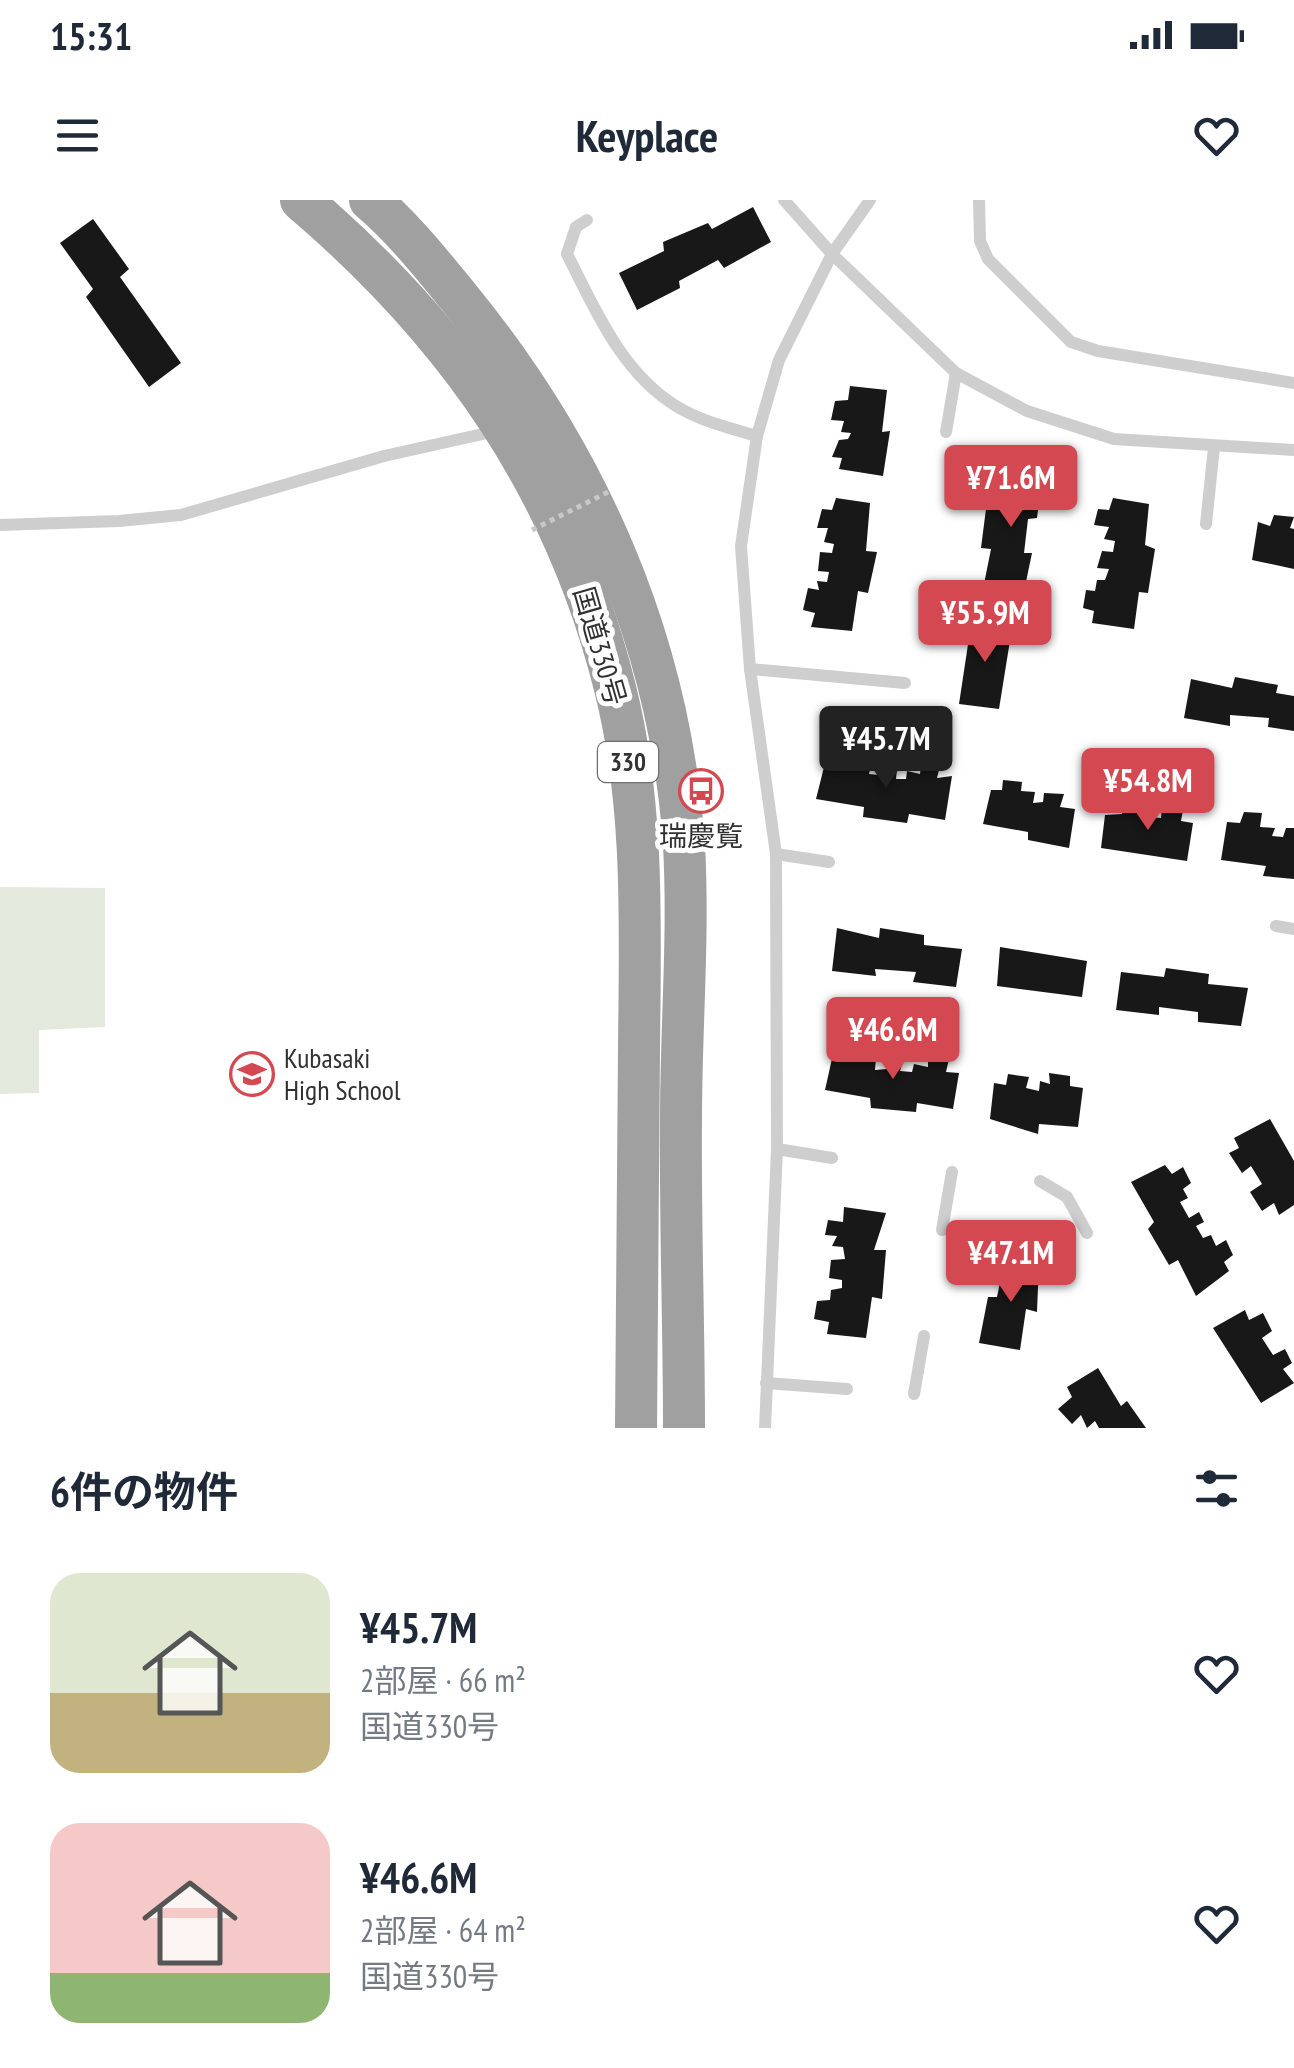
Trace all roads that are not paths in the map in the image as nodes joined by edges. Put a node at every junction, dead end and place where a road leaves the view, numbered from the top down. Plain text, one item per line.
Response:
1 (301, 200) edge
2 (370, 200) edge
3 (784, 200) edge
4 (870, 200) edge
5 (979, 200) edge
6 (587, 220) dead end
7 (832, 254) junction
8 (956, 373) junction
9 (1294, 383) edge
10 (526, 423) junction
11 (946, 432) dead end
12 (757, 436) junction
13 (1214, 447) junction
14 (1294, 450) edge
15 (1206, 524) dead end
16 (0, 525) edge
17 (750, 669) junction
18 (905, 684) dead end
19 (776, 854) junction
20 (830, 862) dead end
21 (1276, 926) dead end
22 (1294, 929) edge
23 (776, 1149) junction
24 (832, 1158) dead end
25 (952, 1172) dead end
26 (1040, 1181) dead end
27 (942, 1230) dead end
28 (1087, 1233) dead end
29 (924, 1336) dead end
30 (766, 1383) junction
31 (847, 1389) dead end
32 (914, 1394) dead end
33 (636, 1428) edge
34 (684, 1428) edge
35 (765, 1428) edge

1 - 10 highway, 国道330号 / 330
2 - 10 highway, 国道330号 / 330
3 - 7 lane
4 - 7 lane
5 - 9 lane
6 - 12 lane
7 - 8 lane
7 - 12 lane
8 - 11 lane
8 - 13 lane
10 - 16 lane
10 - 33 highway, 国道330号 / 330
10 - 34 highway, 国道330号 / 330
12 - 17 lane
13 - 14 lane
13 - 15 lane
17 - 18 lane
17 - 19 lane
19 - 20 lane
19 - 23 lane
21 - 22 lane
23 - 24 lane
23 - 30 lane
25 - 27 lane
26 - 28 lane
29 - 32 lane
30 - 31 lane
30 - 35 lane

